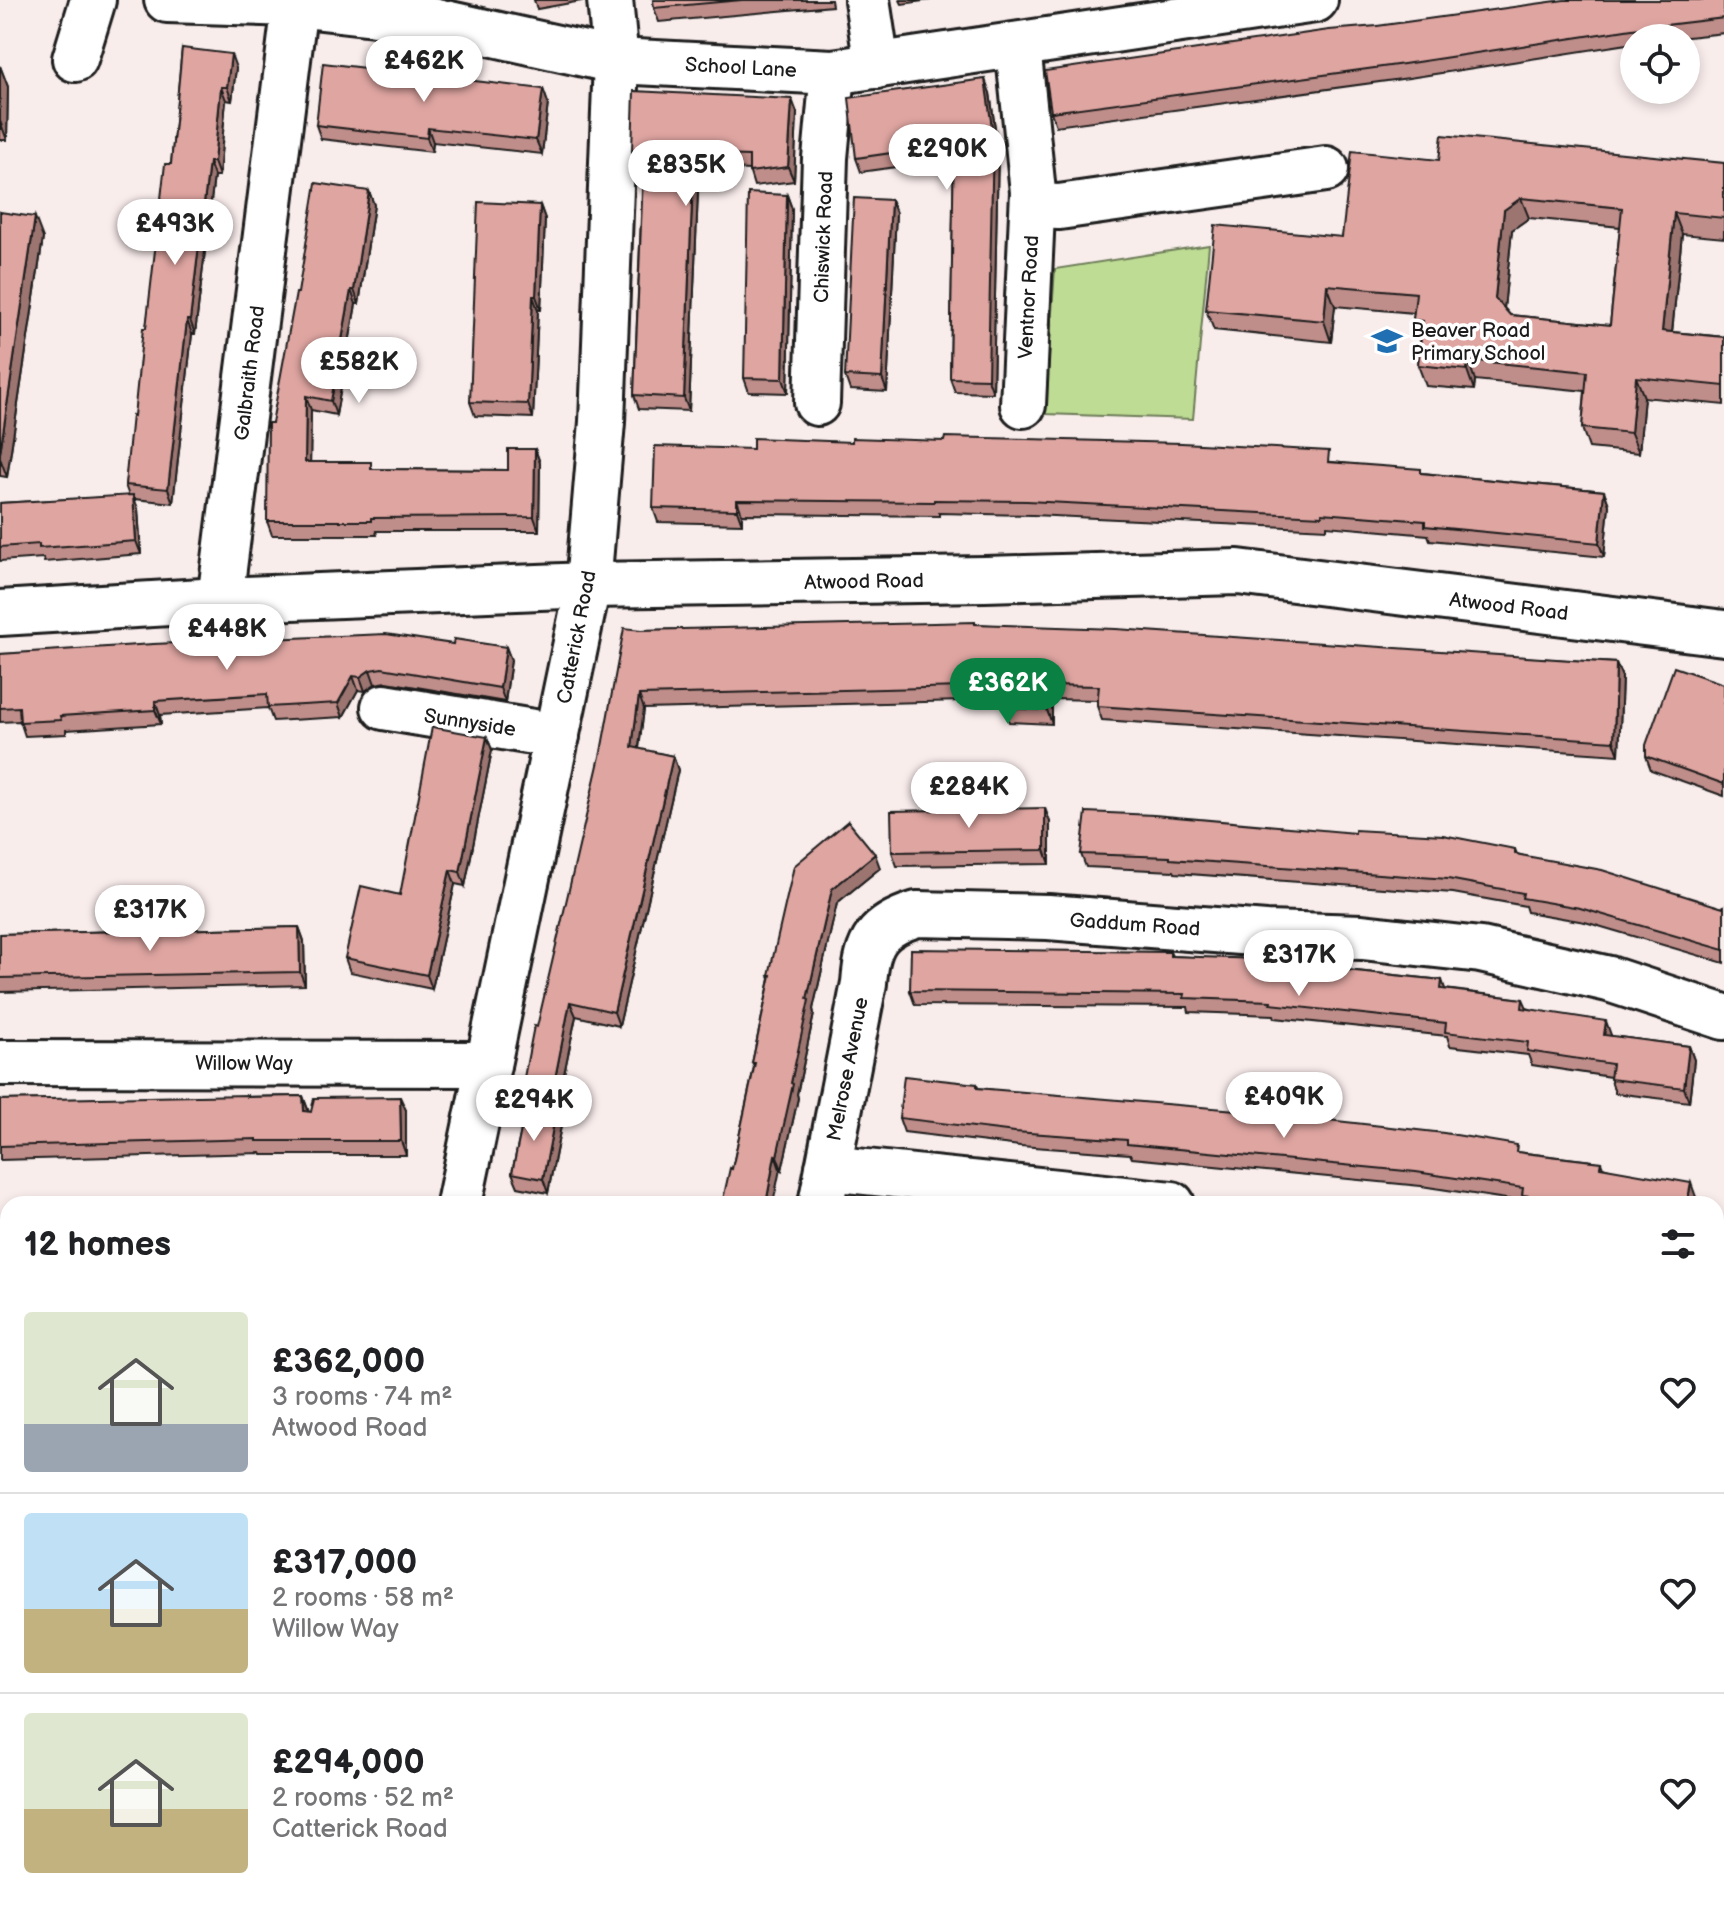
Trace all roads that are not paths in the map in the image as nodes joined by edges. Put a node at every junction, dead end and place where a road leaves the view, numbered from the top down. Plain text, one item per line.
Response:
1 (93, 0) edge
2 (167, 0) edge
3 (610, 0) edge
4 (867, 0) edge
5 (1315, 0) edge
6 (295, 4) junction
7 (1126, 15) edge
8 (1018, 46) junction
9 (75, 59) dead end
10 (616, 61) junction
11 (877, 66) junction
12 (833, 72) junction
13 (1326, 169) dead end
14 (1033, 206) junction
15 (817, 403) dead end
16 (1023, 405) dead end
17 (588, 585) junction
18 (220, 600) junction
19 (0, 613) edge
20 (1724, 633) edge
21 (384, 707) dead end
22 (557, 736) junction
23 (878, 936) joint
24 (1724, 1017) edge
25 (0, 1063) edge
26 (488, 1064) junction
27 (825, 1186) edge
28 (461, 1196) edge
29 (1018, 1196) edge

1 - 9 street
2 - 6 street, School Lane
3 - 10 street, Catterick Road
4 - 11 street
5 - 7 street, School Lane
6 - 10 street, School Lane
6 - 18 street, Galbraith Road
7 - 8 street, School Lane
8 - 11 street, School Lane
8 - 14 street, Ventnor Road
10 - 12 street, School Lane
10 - 17 street, Catterick Road
11 - 12 street, School Lane
12 - 15 street, Chiswick Road
13 - 14 street
14 - 16 street, Ventnor Road
17 - 18 street, Atwood Road
17 - 20 street, Atwood Road
17 - 22 street, Catterick Road
18 - 19 street, Atwood Road
21 - 22 street, Sunnyside
22 - 26 street, Catterick Road
23 - 24 street, Gaddum Road
23 - 27 street, Melrose Avenue
25 - 26 street, Willow Way
26 - 28 street, Catterick Road
27 - 29 street

